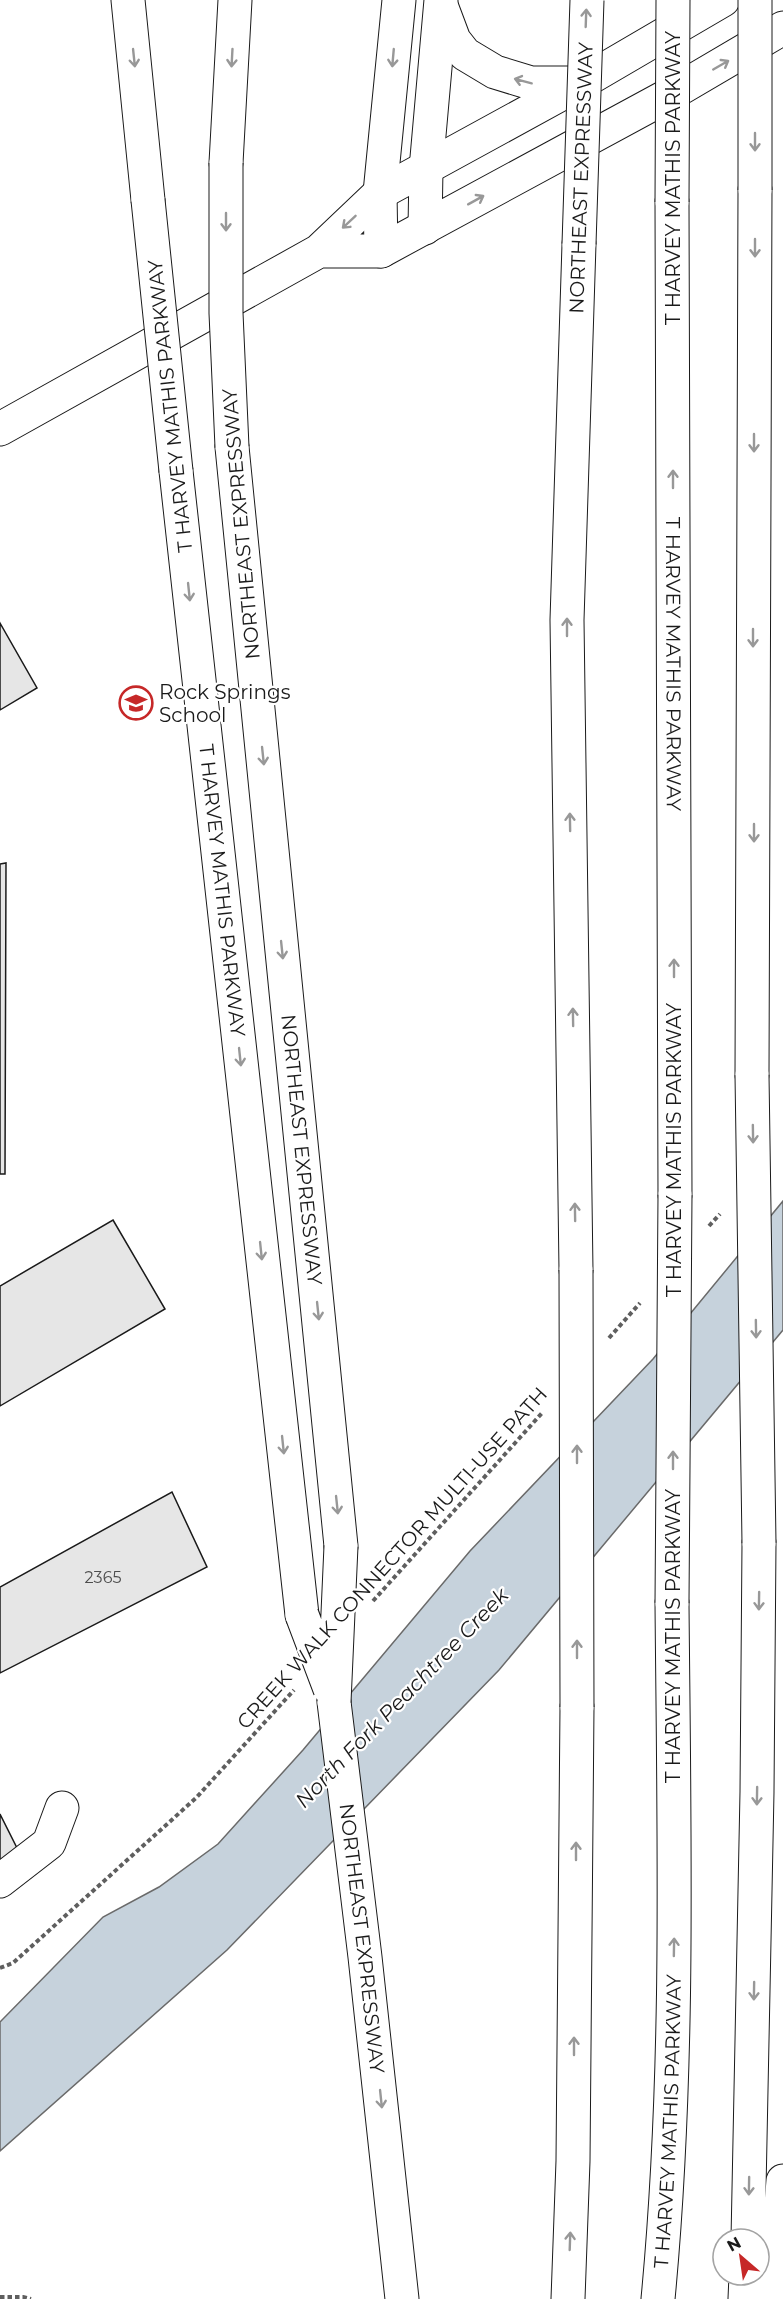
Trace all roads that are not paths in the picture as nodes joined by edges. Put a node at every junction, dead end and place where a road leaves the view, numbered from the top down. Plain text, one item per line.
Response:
1 (128, 0) edge
2 (235, 0) edge
3 (399, 0) edge
4 (587, 0) edge
5 (673, 0) edge
6 (723, 0) edge
7 (755, 0) edge
8 (441, 2) edge
9 (783, 28) edge
10 (581, 83) junction
11 (426, 169) junction
12 (380, 193) junction
13 (425, 228) junction
14 (319, 251) junction
15 (381, 251) junction
16 (0, 429) edge
17 (334, 1702) junction
18 (62, 1808) dead end
19 (0, 1881) edge
20 (783, 2181) edge
21 (748, 2227) edge
22 (402, 2299) edge
23 (568, 2299) edge
24 (658, 2299) edge
25 (773, 2299) edge

1 -> 17 main road, T HARVEY MATHIS PARKWAY, bridge
2 -> 17 main road, NORTHEAST EXPRESSWAY, bridge
3 -> 12 main road
23 -> 4 main road, NORTHEAST EXPRESSWAY, bridge
24 -> 5 main road, T HARVEY MATHIS PARKWAY, bridge
6 - 10 main road
7 -> 21 main road, bridge
10 -> 8 main road
8 - 11 main road
13 -> 9 main road
10 - 11 main road
11 - 12 main road
11 - 13 main road
12 -> 14 main road
12 - 15 main road
13 - 15 main road
14 - 15 main road
14 - 16 main road
17 -> 22 main road, NORTHEAST EXPRESSWAY
18 - 19 main road
20 - 25 main road

